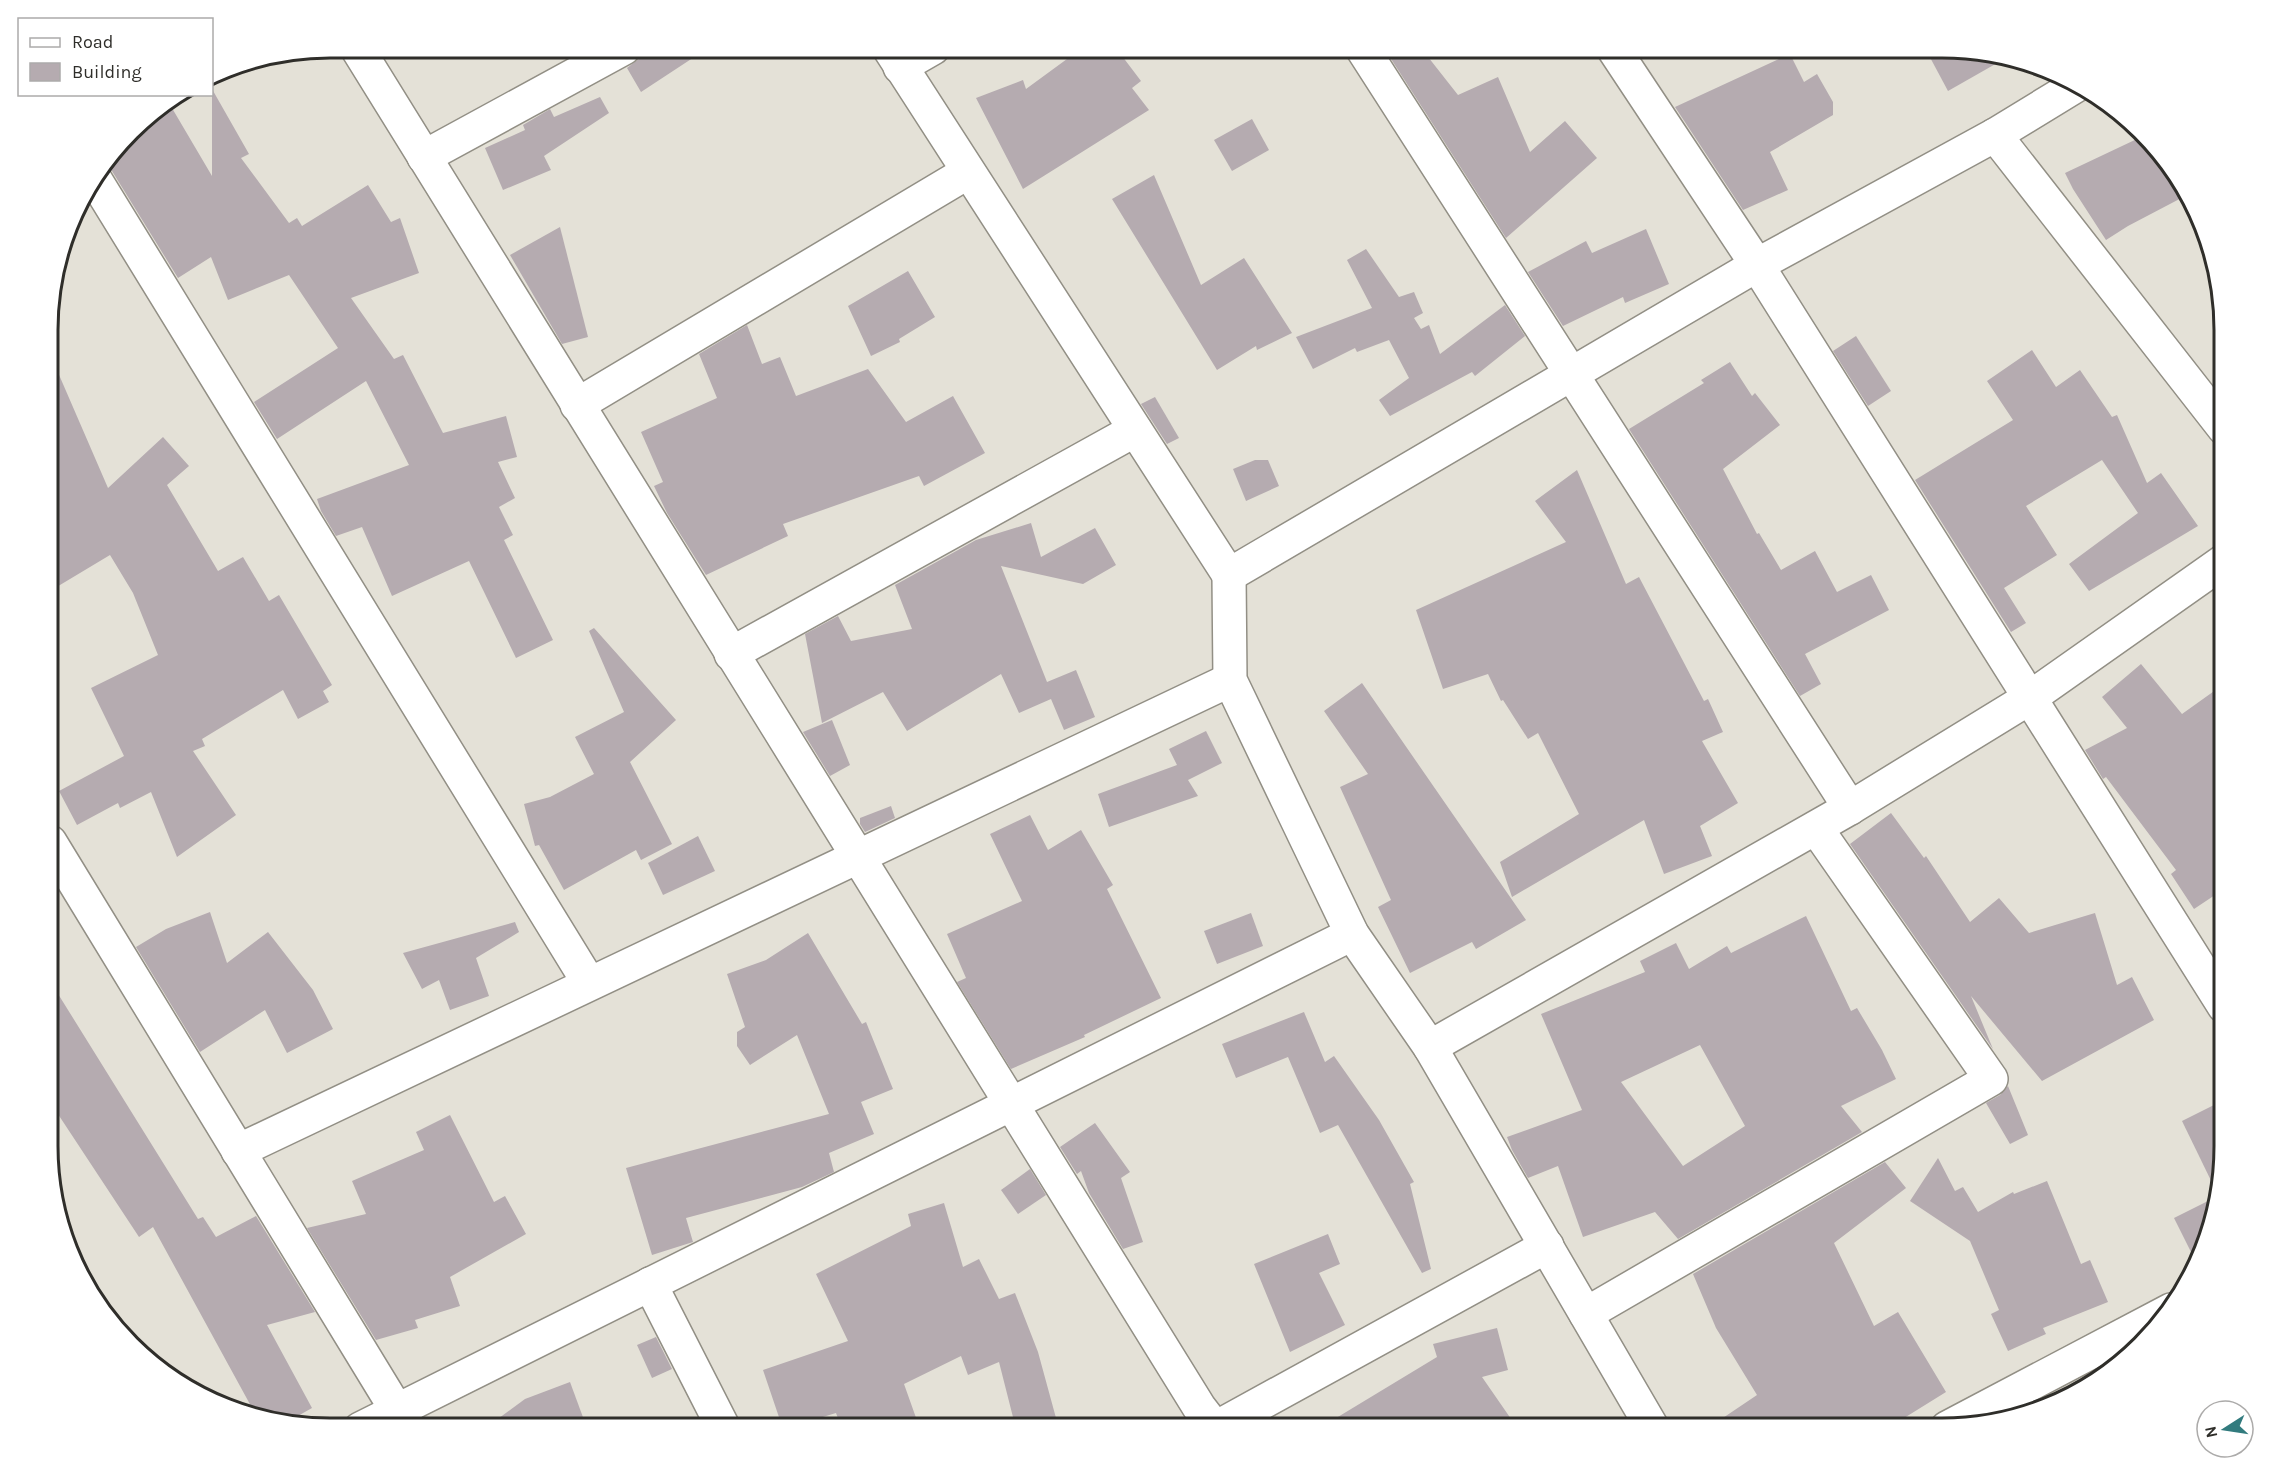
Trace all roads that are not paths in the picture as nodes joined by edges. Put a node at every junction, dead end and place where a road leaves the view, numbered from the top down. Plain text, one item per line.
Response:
1 (363, 58) edge
2 (606, 58) edge
3 (895, 58) edge
4 (1368, 58) edge
5 (1620, 58) edge
6 (2065, 88) edge
7 (1995, 135) junction
8 (424, 157) junction
9 (968, 172) junction
10 (99, 187) edge
11 (1757, 265) junction
12 (1573, 375) junction
13 (577, 405) junction
14 (2214, 415) edge
15 (1135, 430) junction
16 (2214, 568) edge
17 (1229, 575) junction
18 (731, 654) junction
19 (1230, 680) junction
20 (2031, 697) junction
21 (1850, 808) junction
22 (1816, 828) junction
23 (58, 855) edge
24 (856, 856) junction
25 (1352, 934) junction
26 (589, 983) junction
27 (2214, 990) edge
28 (1430, 1047) junction
29 (1011, 1106) junction
30 (238, 1151) junction
31 (1547, 1246) junction
32 (650, 1284) junction
33 (1586, 1314) junction
34 (2152, 1320) edge
35 (1968, 1417) edge
36 (402, 1418) edge
37 (405, 1418) edge
38 (718, 1418) edge
39 (1207, 1418) edge
40 (1233, 1418) edge
41 (1647, 1418) edge

1 - 8 street
2 - 8 street
3 - 9 street
4 - 12 street
5 - 11 street
6 - 7 street
7 - 11 street
7 - 14 street
8 - 13 street
9 - 13 street
9 - 15 street
10 - 26 street
11 - 12 street
11 - 20 street
12 - 17 street
12 - 21 street
13 - 18 street
15 - 17 street
15 - 18 street
16 - 20 street
17 - 19 street
18 - 24 street
19 - 24 street
19 - 25 street
20 - 21 street
20 - 27 street
21 - 22 street
22 - 28 street
22 - 33 street
23 - 30 street
24 - 26 street
24 - 29 street
25 - 28 street
25 - 29 street
26 - 30 street
28 - 31 street
29 - 32 street
29 - 39 street
30 - 36 street
31 - 33 street
31 - 40 street
32 - 37 street
32 - 38 street
33 - 41 street
34 - 35 street

